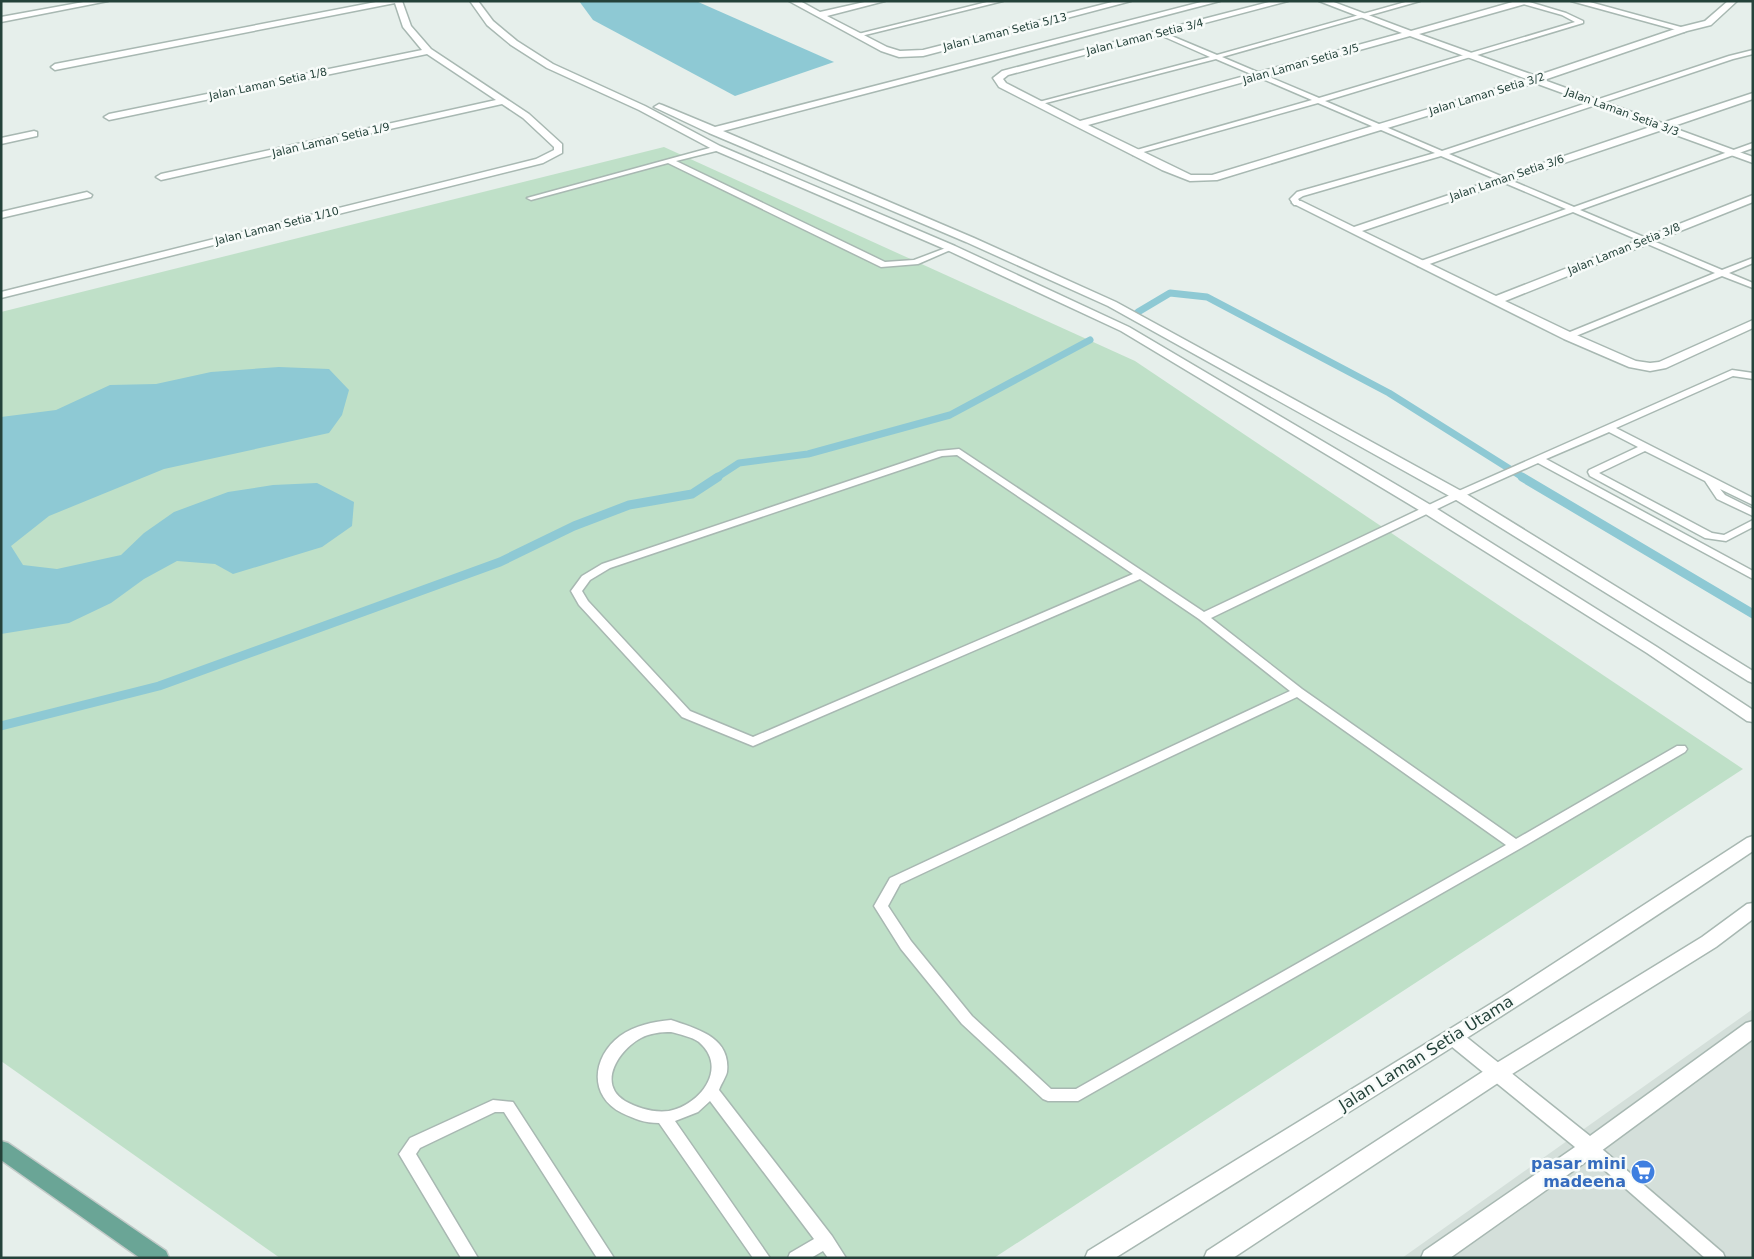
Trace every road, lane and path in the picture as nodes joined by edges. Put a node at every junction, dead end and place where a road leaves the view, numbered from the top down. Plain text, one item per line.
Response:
1 (104, 1) edge
2 (396, 1) edge
3 (474, 1) edge
4 (485, 1) edge
5 (793, 1) edge
6 (881, 1) edge
7 (1000, 1) edge
8 (1127, 1) edge
9 (1216, 1) edge
10 (1284, 1) edge
11 (1323, 1) edge
12 (1417, 1) edge
13 (1575, 1) edge
14 (1734, 1) edge
15 (1522, 2) edge
16 (1108, 3) edge
17 (819, 15) junction
18 (1365, 16) junction
19 (1, 20) edge
20 (1684, 29) junction
21 (1160, 33) junction
22 (1408, 34) junction
23 (857, 35) junction
24 (428, 51) junction
25 (1753, 52) edge
26 (1470, 56) junction
27 (1216, 57) junction
28 (55, 67) dead end
29 (1005, 73) joint
30 (1261, 76) junction
31 (1534, 80) junction
32 (1753, 96) edge
33 (1321, 100) junction
34 (501, 102) junction
35 (1038, 103) junction
36 (1597, 103) junction
37 (109, 118) dead end
38 (716, 122) junction
39 (1080, 124) junction
40 (1660, 126) junction
41 (1380, 127) junction
42 (34, 134) dead end
43 (694, 135) junction
44 (1, 141) edge
45 (1753, 145) edge
46 (717, 148) junction
47 (1733, 152) junction
48 (1136, 153) junction
49 (1443, 154) junction
50 (1753, 160) edge
51 (669, 161) junction
52 (162, 178) dead end
53 (1506, 179) junction
54 (87, 195) dead end
55 (531, 198) dead end
56 (1753, 198) edge
57 (1297, 203) joint
58 (1576, 209) junction
59 (1, 215) edge
60 (1354, 230) junction
61 (1647, 240) junction
62 (951, 248) junction
63 (1753, 260) edge
64 (1421, 264) junction
65 (1721, 272) junction
66 (1753, 286) edge
67 (1, 294) edge
68 (1496, 300) junction
69 (1753, 323) edge
70 (1568, 336) junction
71 (1753, 376) edge
72 (1608, 428) junction
73 (1646, 447) junction
74 (1538, 459) junction
75 (1706, 478) junction
76 (1458, 494) junction
77 (1643, 500) junction
78 (1753, 502) edge
79 (1429, 510) junction
80 (1753, 513) edge
81 (1649, 520) junction
82 (1753, 523) edge
83 (1751, 573) edge
84 (1140, 575) junction
85 (1202, 617) junction
86 (1753, 678) edge
87 (1298, 692) junction
88 (1752, 717) edge
89 (1680, 749) dead end
90 (1753, 842) edge
91 (1516, 845) junction
92 (1753, 909) edge
93 (1753, 1028) edge
94 (1452, 1037) junction
95 (1497, 1073) junction
96 (712, 1092) junction
97 (663, 1117) junction
98 (1590, 1148) junction
99 (1, 1149) edge
100 (826, 1241) junction
101 (158, 1258) edge
102 (470, 1258) edge
103 (606, 1258) edge
104 (762, 1258) edge
105 (796, 1258) edge
106 (838, 1258) edge
107 (1096, 1258) edge
108 (1215, 1258) edge
109 (1432, 1258) edge
110 (1717, 1258) edge

1 - 19 street
2 - 24 street
2 - 28 street
3 - 43 street
4 - 38 street
5 - 17 street, Jalan Laman Setia 5/13
6 - 17 street
7 - 23 lane
8 - 16 street, Jalan Laman Setia 5/13
9 - 38 street
10 - 21 street, Jalan Laman Setia 3/4
11 - 18 street, Jalan Laman Setia 3/3
12 - 18 lane
13 - 20 street
14 - 20 street, Jalan Laman Setia 3/2
15 - 22 street, Jalan Laman Setia 3/5
15 - 26 lane
16 - 23 street, Jalan Laman Setia 5/13
17 - 23 street, Jalan Laman Setia 5/13
18 - 22 street, Jalan Laman Setia 3/3
18 - 27 lane
20 - 31 street, Jalan Laman Setia 3/2
21 - 27 lane
21 - 29 street, Jalan Laman Setia 3/4
22 - 26 street, Jalan Laman Setia 3/3
22 - 30 street, Jalan Laman Setia 3/5
24 - 34 street
24 - 37 street, Jalan Laman Setia 1/8
25 - 36 lane
26 - 31 street, Jalan Laman Setia 3/3
26 - 33 lane
27 - 30 lane
27 - 35 lane
29 - 35 street, Jalan Laman Setia 3/2
30 - 33 lane
30 - 39 street, Jalan Laman Setia 3/5
31 - 36 street, Jalan Laman Setia 3/3
31 - 41 street, Jalan Laman Setia 3/2
32 - 40 street, Jalan Laman Setia 3/6
33 - 41 lane
33 - 48 lane
34 - 52 street, Jalan Laman Setia 1/9
34 - 67 street, Jalan Laman Setia 1/10
35 - 39 street, Jalan Laman Setia 3/2
36 - 40 street, Jalan Laman Setia 3/3
36 - 49 lane
38 - 43 street
38 - 76 street
39 - 48 street, Jalan Laman Setia 3/2
40 - 47 street, Jalan Laman Setia 3/3
40 - 53 street, Jalan Laman Setia 3/6
41 - 48 street, Jalan Laman Setia 3/2
41 - 49 lane
42 - 44 street
43 - 46 street
45 - 47 lane
46 - 51 lane
46 - 62 street
47 - 50 street, Jalan Laman Setia 3/3
47 - 58 lane
49 - 53 lane
49 - 57 lane
51 - 55 lane
51 - 62 lane
53 - 58 lane
53 - 60 street, Jalan Laman Setia 3/6
54 - 59 street
56 - 61 street, Jalan Laman Setia 3/8
57 - 60 street
58 - 61 lane
58 - 64 lane
60 - 64 street
61 - 65 lane
61 - 68 street, Jalan Laman Setia 3/8
62 - 79 street
63 - 65 lane
64 - 68 street
65 - 66 lane
65 - 70 lane
68 - 70 street
69 - 70 street
71 - 72 lane
72 - 73 lane
72 - 74 lane
73 - 75 lane
73 - 77 lane
74 - 76 lane
74 - 81 lane
75 - 78 lane
75 - 80 lane
76 - 79 lane
76 - 86 street
77 - 81 lane
77 - 82 lane
79 - 85 lane
79 - 88 street
81 - 83 lane
84 - 84 lane
84 - 85 lane
85 - 87 lane
87 - 91 lane
87 - 91 lane
89 - 91 lane
90 - 94 street, Jalan Laman Setia Utama
92 - 95 street
93 - 98 street
94 - 95 street
94 - 107 street, Jalan Laman Setia Utama
95 - 98 street
95 - 108 street
96 - 97 lane
96 - 97 lane
96 - 100 lane
97 - 104 lane
98 - 109 street
98 - 110 lane
99 - 101 main road
100 - 105 lane
100 - 106 lane
102 - 103 lane

